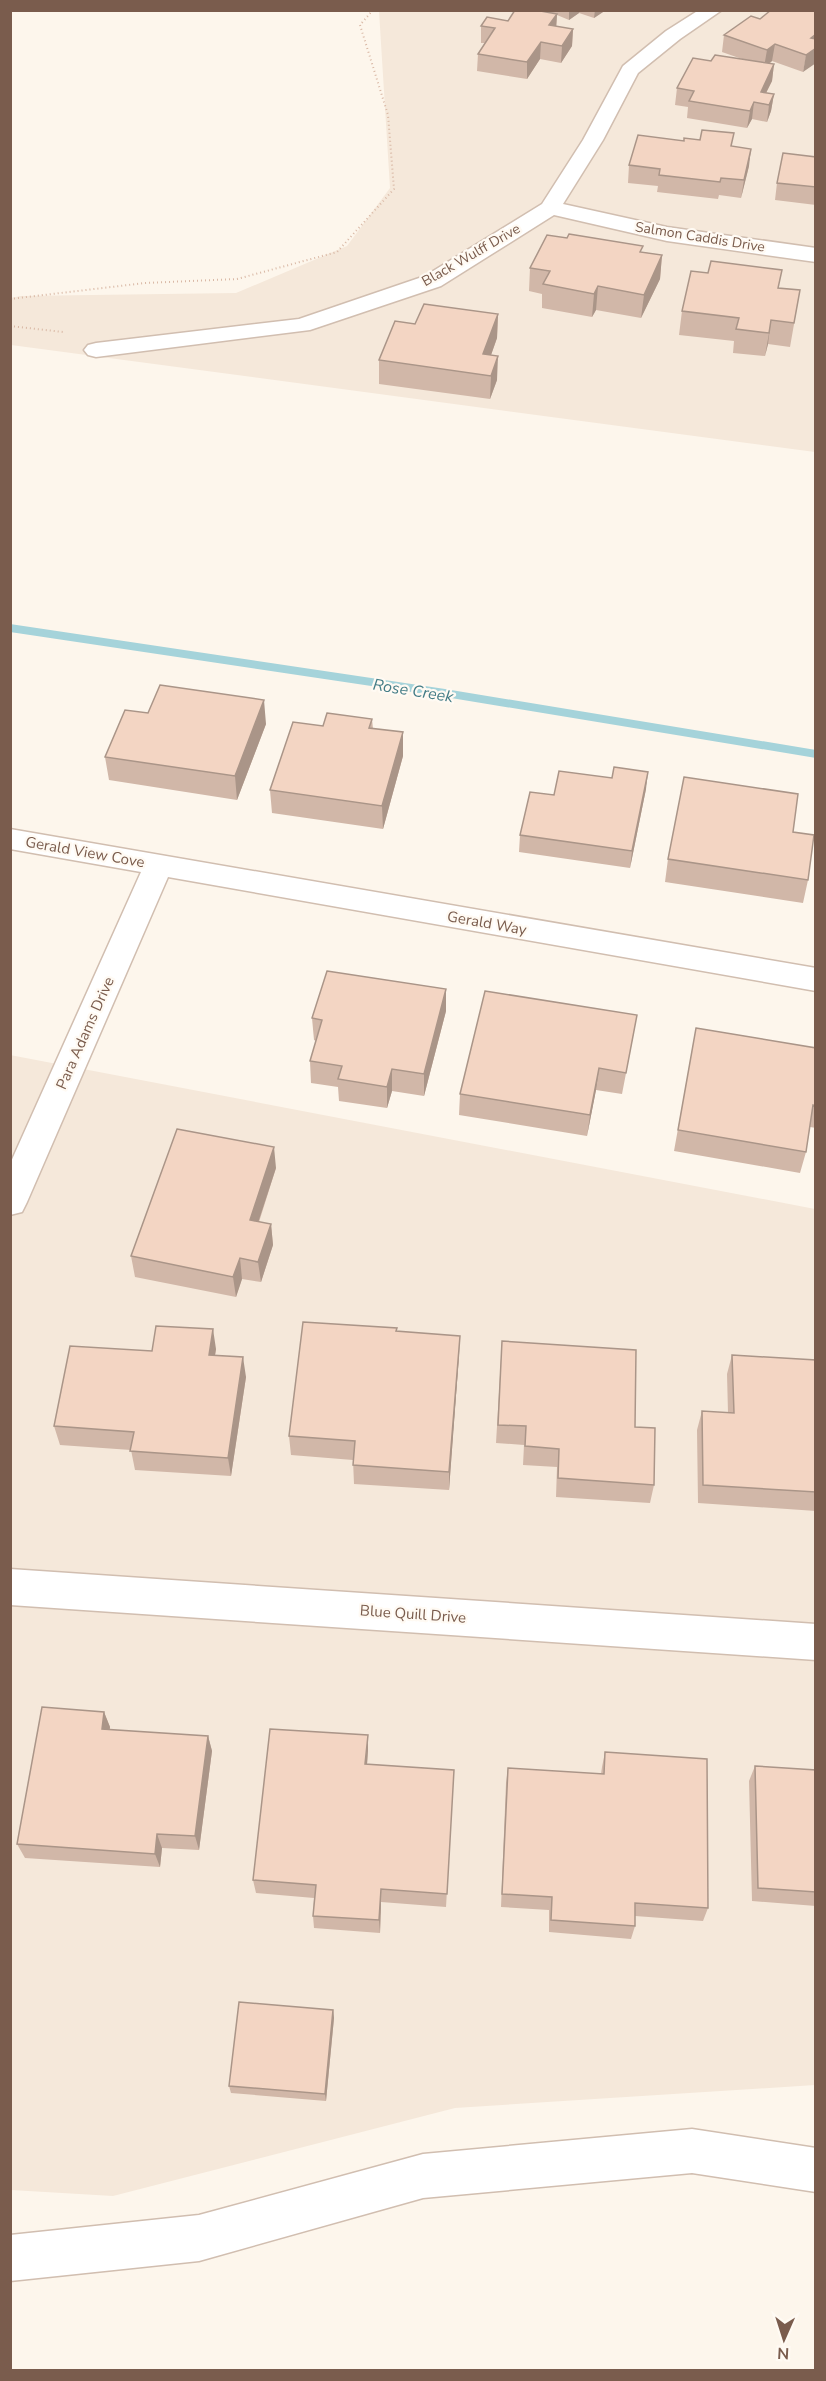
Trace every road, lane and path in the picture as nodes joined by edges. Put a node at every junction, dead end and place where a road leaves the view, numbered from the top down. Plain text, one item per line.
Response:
1 (373, 10) edge
2 (713, 10) edge
3 (550, 208) junction
4 (816, 255) edge
5 (10, 299) edge
6 (10, 326) edge
7 (96, 350) joint
8 (10, 839) edge
9 (159, 865) junction
10 (816, 980) edge
11 (10, 1202) edge
12 (10, 1587) edge
13 (816, 1642) edge
14 (816, 2170) edge
15 (10, 2258) edge

1 - 5 path
2 - 3 street, Black Wulff Drive
3 - 4 street, Salmon Caddis Drive
3 - 7 street, Black Wulff Drive
6 - 7 path
8 - 9 street, Gerald View Cove
9 - 10 street, Gerald Way
9 - 11 street, Para Adams Drive
12 - 13 street, Blue Quill Drive
14 - 15 street

